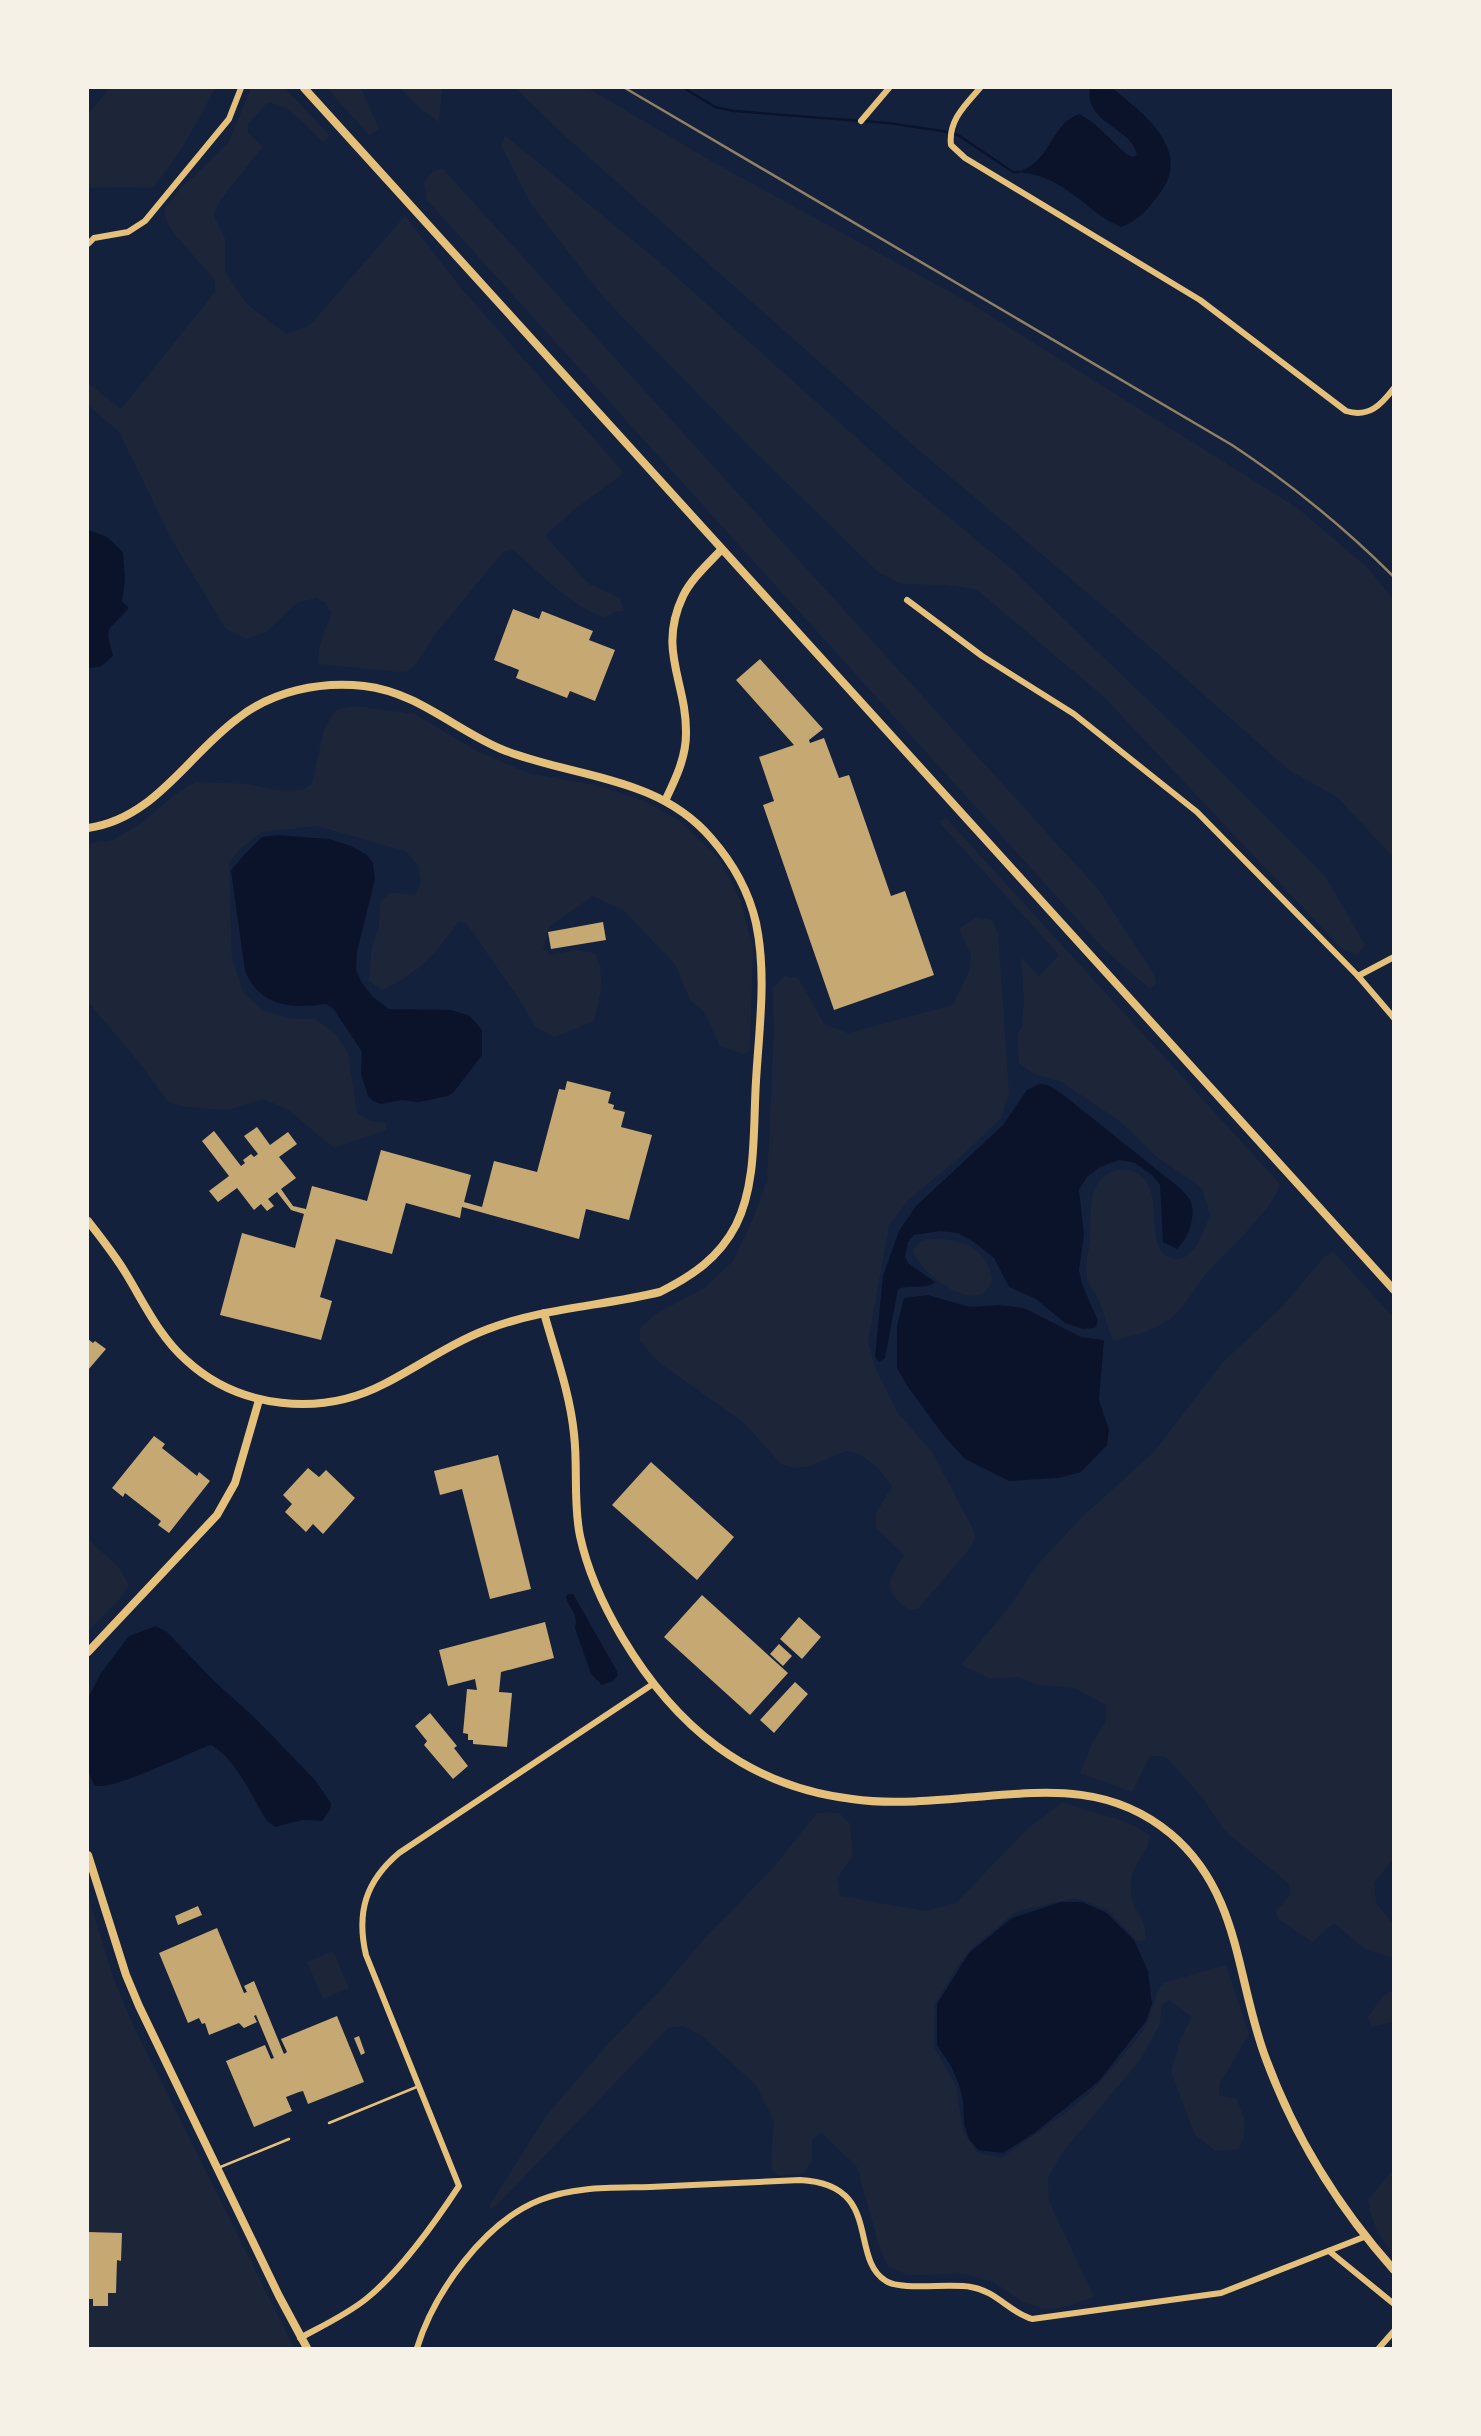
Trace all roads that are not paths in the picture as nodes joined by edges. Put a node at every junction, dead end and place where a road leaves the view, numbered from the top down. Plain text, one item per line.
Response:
1 (241, 88) edge
2 (304, 88) edge
3 (889, 88) edge
4 (980, 88) edge
5 (861, 121) dead end
6 (88, 244) edge
7 (1394, 388) edge
8 (721, 550) junction
9 (907, 600) dead end
10 (664, 801) junction
11 (88, 828) edge
12 (1394, 957) edge
13 (1357, 976) junction
14 (1394, 1018) edge
15 (88, 1221) edge
16 (1394, 1290) edge
17 (544, 1313) junction
18 (259, 1400) junction
19 (88, 1652) edge
20 (653, 1684) junction
21 (88, 1855) edge
22 (419, 2086) junction
23 (329, 2123) dead end
24 (289, 2139) dead end
25 (218, 2169) junction
26 (1364, 2237) junction
27 (1329, 2251) junction
28 (1394, 2270) edge
29 (1394, 2304) edge
30 (1394, 2331) edge
31 (300, 2338) junction
32 (307, 2348) edge
33 (417, 2348) edge
34 (1379, 2348) edge

1 - 6 street
2 - 8 street
3 - 5 street
4 - 7 street
8 - 10 street
8 - 16 street
9 - 13 street
10 - 11 street
10 - 17 street
12 - 13 street
13 - 14 street
15 - 18 street
17 - 18 street
17 - 20 street
18 - 19 street
20 - 22 street
20 - 26 street
21 - 25 street
22 - 23 lane
22 - 31 street
24 - 25 lane
25 - 31 street
26 - 27 street
26 - 28 street
27 - 29 street
27 - 33 street
30 - 34 street
31 - 32 street

